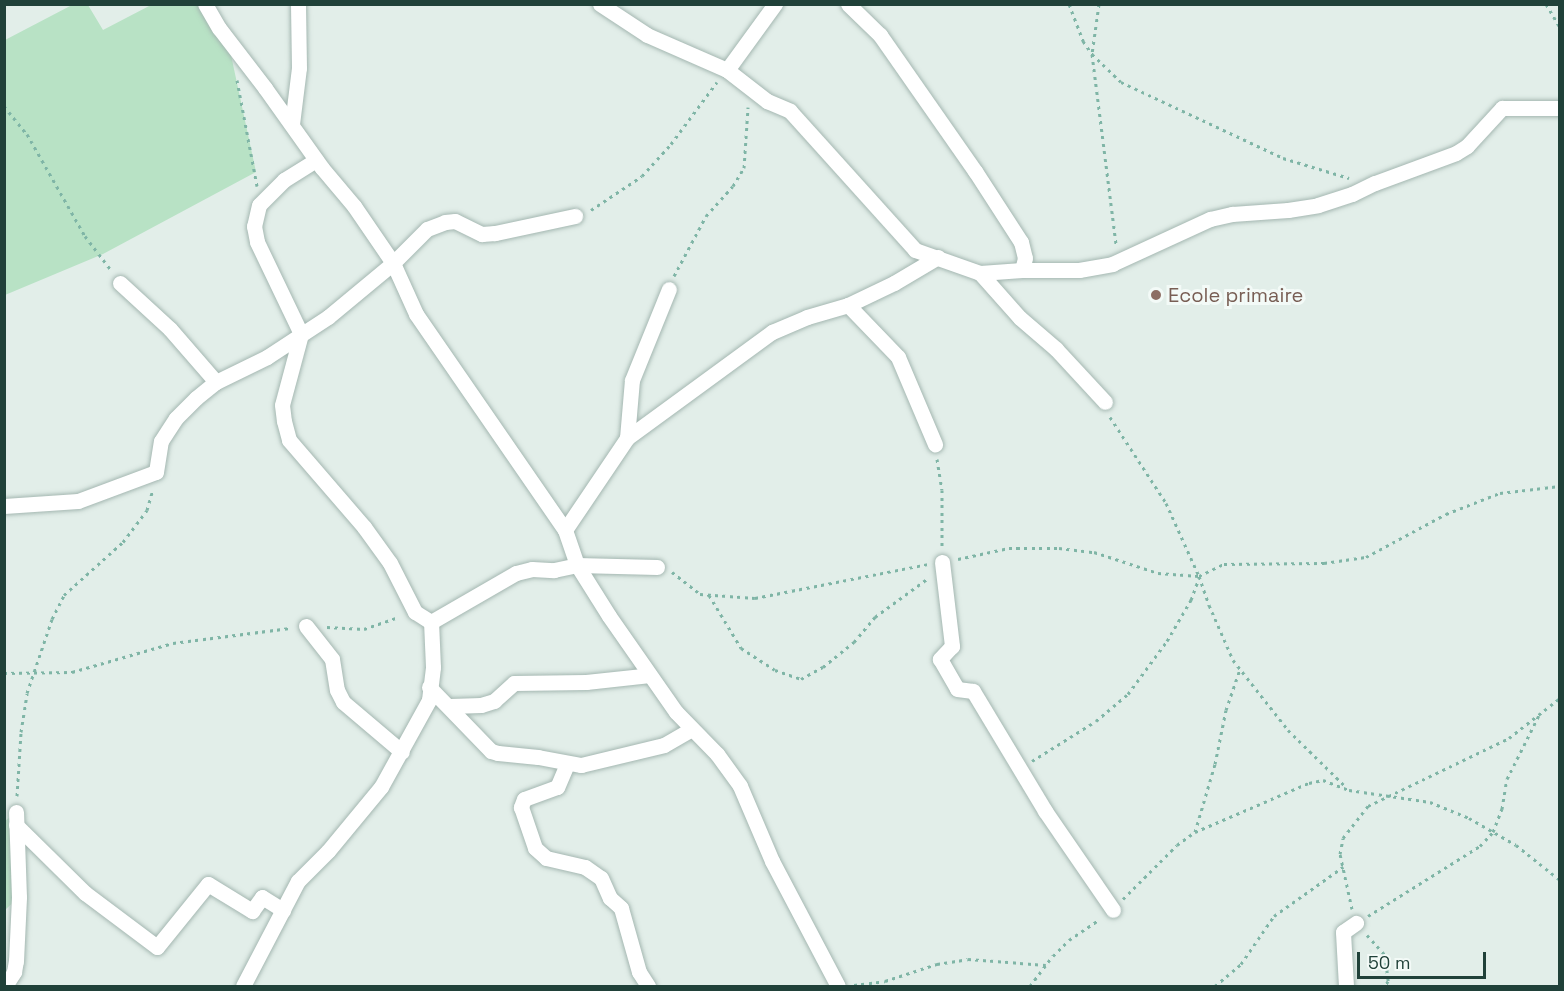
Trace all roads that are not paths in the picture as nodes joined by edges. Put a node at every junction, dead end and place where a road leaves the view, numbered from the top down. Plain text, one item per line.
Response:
1 (205, 4) edge
2 (298, 4) edge
3 (600, 4) edge
4 (776, 4) edge
5 (848, 4) edge
6 (727, 70) junction
7 (1560, 108) edge
8 (292, 124) junction
9 (316, 160) junction
10 (575, 216) road end
11 (938, 257) junction
12 (393, 262) junction
13 (1022, 270) junction
14 (980, 273) junction
15 (120, 283) road end
16 (669, 289) road end
17 (848, 305) junction
18 (301, 334) junction
19 (216, 382) junction
20 (1105, 402) road end
21 (627, 438) junction
22 (935, 444) road end
23 (4, 506) edge
24 (565, 530) junction
25 (942, 562) road end
26 (577, 565) junction
27 (657, 567) road end
28 (430, 622) junction
29 (306, 626) road end
30 (650, 675) junction
31 (429, 687) junction
32 (450, 706) junction
33 (692, 729) junction
34 (402, 752) junction
35 (567, 764) junction
36 (283, 910) junction
37 (1113, 910) road end
38 (1356, 923) road end
39 (837, 983) edge
40 (5, 987) edge
41 (243, 987) edge
42 (648, 987) edge
43 (1346, 987) edge

1 - 8 street
2 - 8 street
3 - 6 street
4 - 6 street
5 - 13 street
6 - 11 street
7 - 13 street
8 - 9 street
9 - 12 street
9 - 18 street
10 - 12 street
11 - 14 street
11 - 17 street
12 - 18 street
12 - 24 street
13 - 14 street
14 - 20 street
15 - 19 street
16 - 21 street
17 - 21 street
17 - 22 street
18 - 19 street
18 - 28 street
19 - 23 street
21 - 24 street
24 - 26 street
25 - 37 street
26 - 27 street
26 - 28 street
26 - 30 street
28 - 31 street
29 - 34 street
30 - 32 street
30 - 33 street
31 - 32 street
31 - 34 street
32 - 35 street
33 - 35 street
33 - 39 street
34 - 36 street
35 - 42 street
36 - 40 street
36 - 41 street
38 - 43 street

